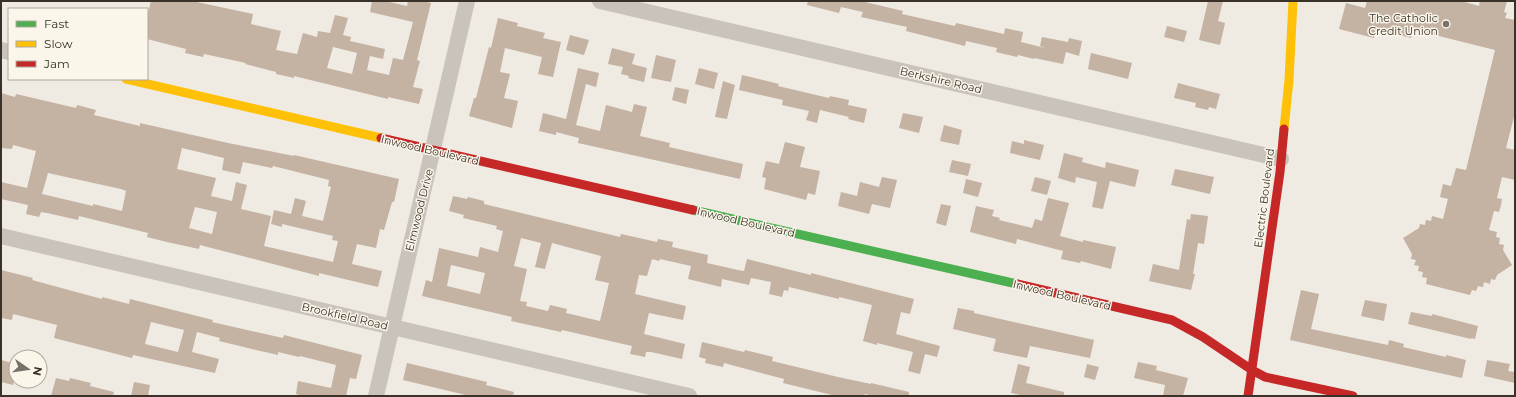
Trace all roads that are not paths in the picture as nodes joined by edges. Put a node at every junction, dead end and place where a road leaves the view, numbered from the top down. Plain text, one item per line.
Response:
1 (467, 1) edge
2 (600, 1) edge
3 (1293, 1) edge
4 (130, 80) edge
5 (433, 151) junction
6 (1281, 159) junction
7 (1, 236) edge
8 (392, 327) junction
9 (1252, 370) junction
10 (376, 396) edge
11 (689, 396) edge
12 (1248, 396) edge
13 (1353, 396) edge

1 - 5 street, Elmwood Drive
2 - 6 street, Berkshire Road
3 - 6 street, Electric Boulevard
4 - 5 street, Inwood Boulevard
5 - 8 street, Elmwood Drive
5 - 9 street, Inwood Boulevard
6 - 9 street, Electric Boulevard
7 - 8 street, Brookfield Road
8 - 10 street, Elmwood Drive
8 - 11 street, Brookfield Road
9 - 12 street, Electric Boulevard
9 - 13 street, Inwood Boulevard

